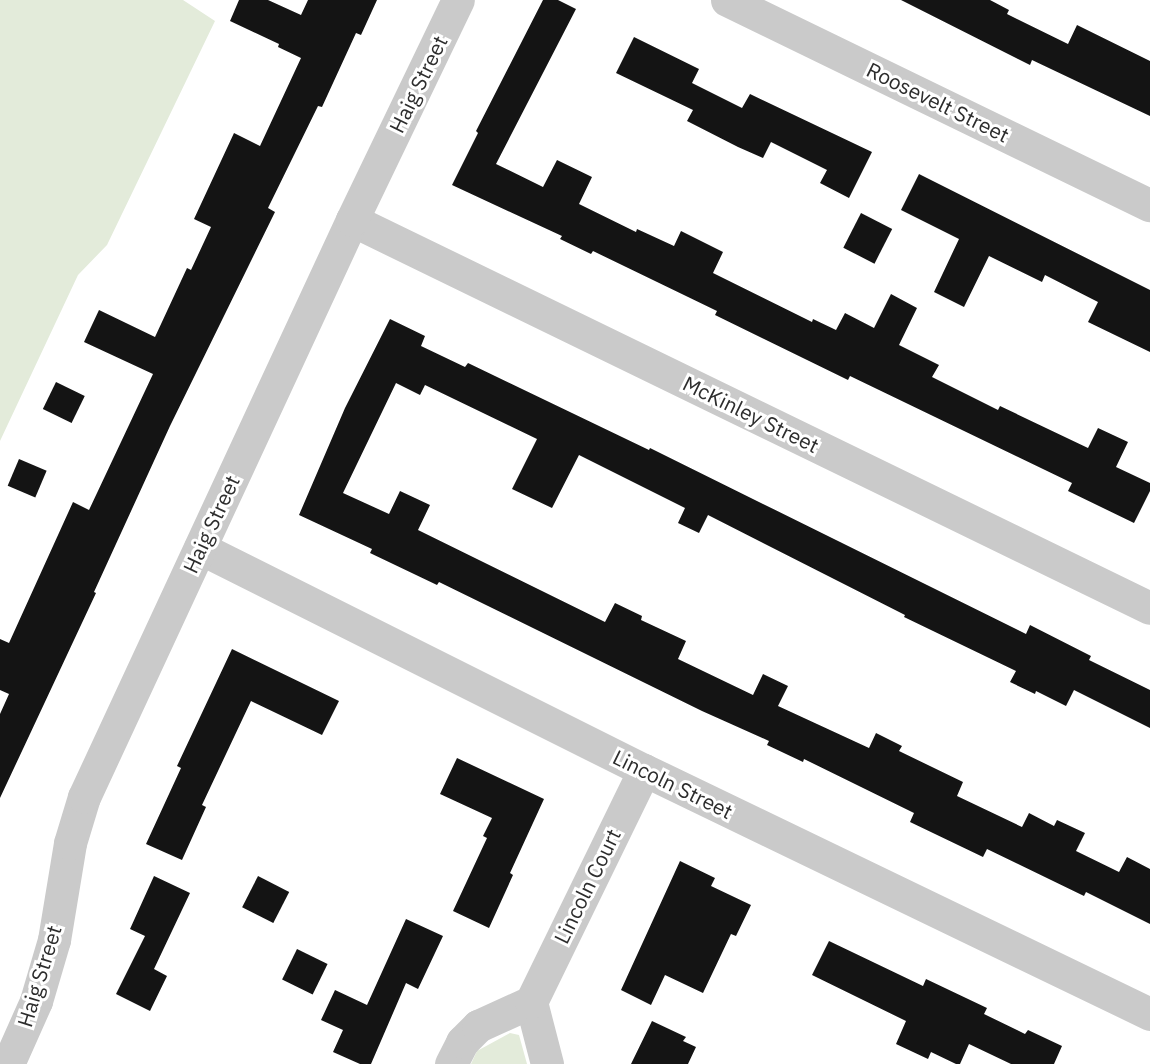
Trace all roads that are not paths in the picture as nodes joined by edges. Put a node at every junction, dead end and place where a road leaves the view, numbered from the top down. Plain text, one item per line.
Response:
1 (458, 0) edge
2 (727, 0) edge
3 (1150, 205) edge
4 (352, 220) junction
5 (200, 548) junction
6 (1150, 608) edge
7 (644, 770) junction
8 (531, 1002) junction
9 (1150, 1014) edge
10 (8, 1064) edge
11 (451, 1064) edge
12 (547, 1064) edge

1 - 4 street, Haig Street
2 - 3 street, Roosevelt Street
4 - 5 street, Haig Street
4 - 6 street, McKinley Street
5 - 7 street, Lincoln Street
5 - 10 street, Haig Street
7 - 8 street, Lincoln Court
7 - 9 street, Lincoln Street
8 - 11 street
8 - 12 street

